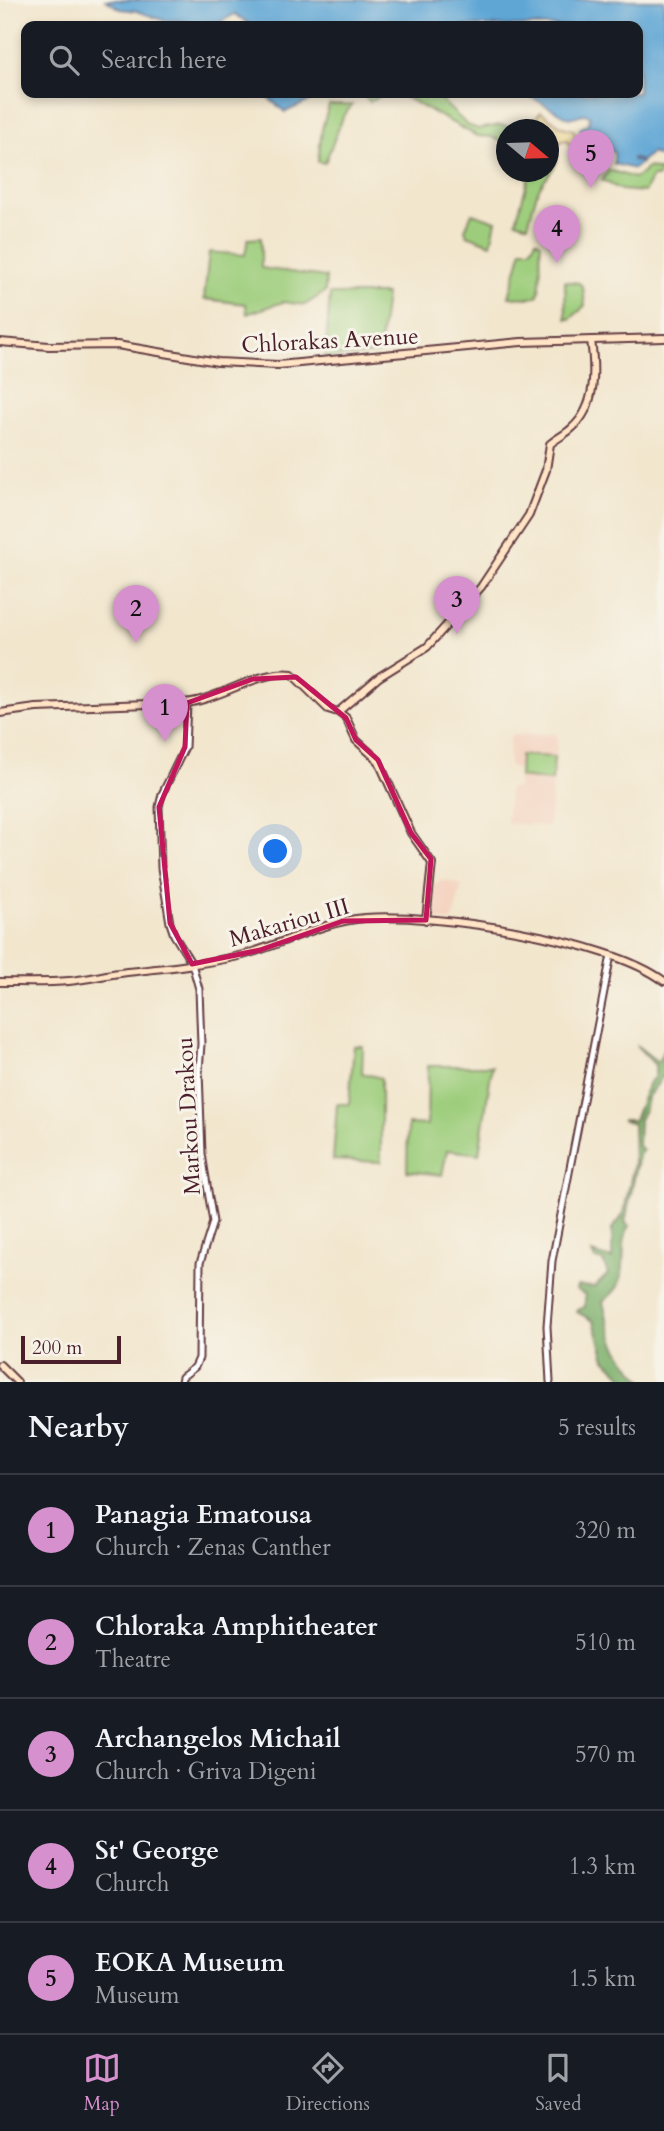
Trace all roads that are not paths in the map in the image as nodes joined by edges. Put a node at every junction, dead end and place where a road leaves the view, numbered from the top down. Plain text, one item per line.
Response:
1 (664, 338) edge
2 (591, 340) junction
3 (0, 342) edge
4 (187, 703) junction
5 (338, 712) junction
6 (0, 713) edge
7 (426, 920) junction
8 (611, 955) junction
9 (192, 964) junction
10 (664, 981) edge
11 (0, 982) edge
12 (0, 1365) edge
13 (17, 1382) edge
14 (181, 1382) edge
15 (550, 1382) edge

1 - 2 main road, Chlorakas Avenue
2 - 3 main road, Chlorakas Avenue
2 - 5 main road
4 - 5 main road
4 - 6 main road
4 - 9 street, Markou Drakou
5 - 7 main road
7 - 8 main road, Makariou III
7 - 9 main road, Makariou III
8 - 10 main road, Makariou III
8 - 15 street
9 - 11 main road, Makariou III
9 - 14 street, Markou Drakou
12 - 13 main road

